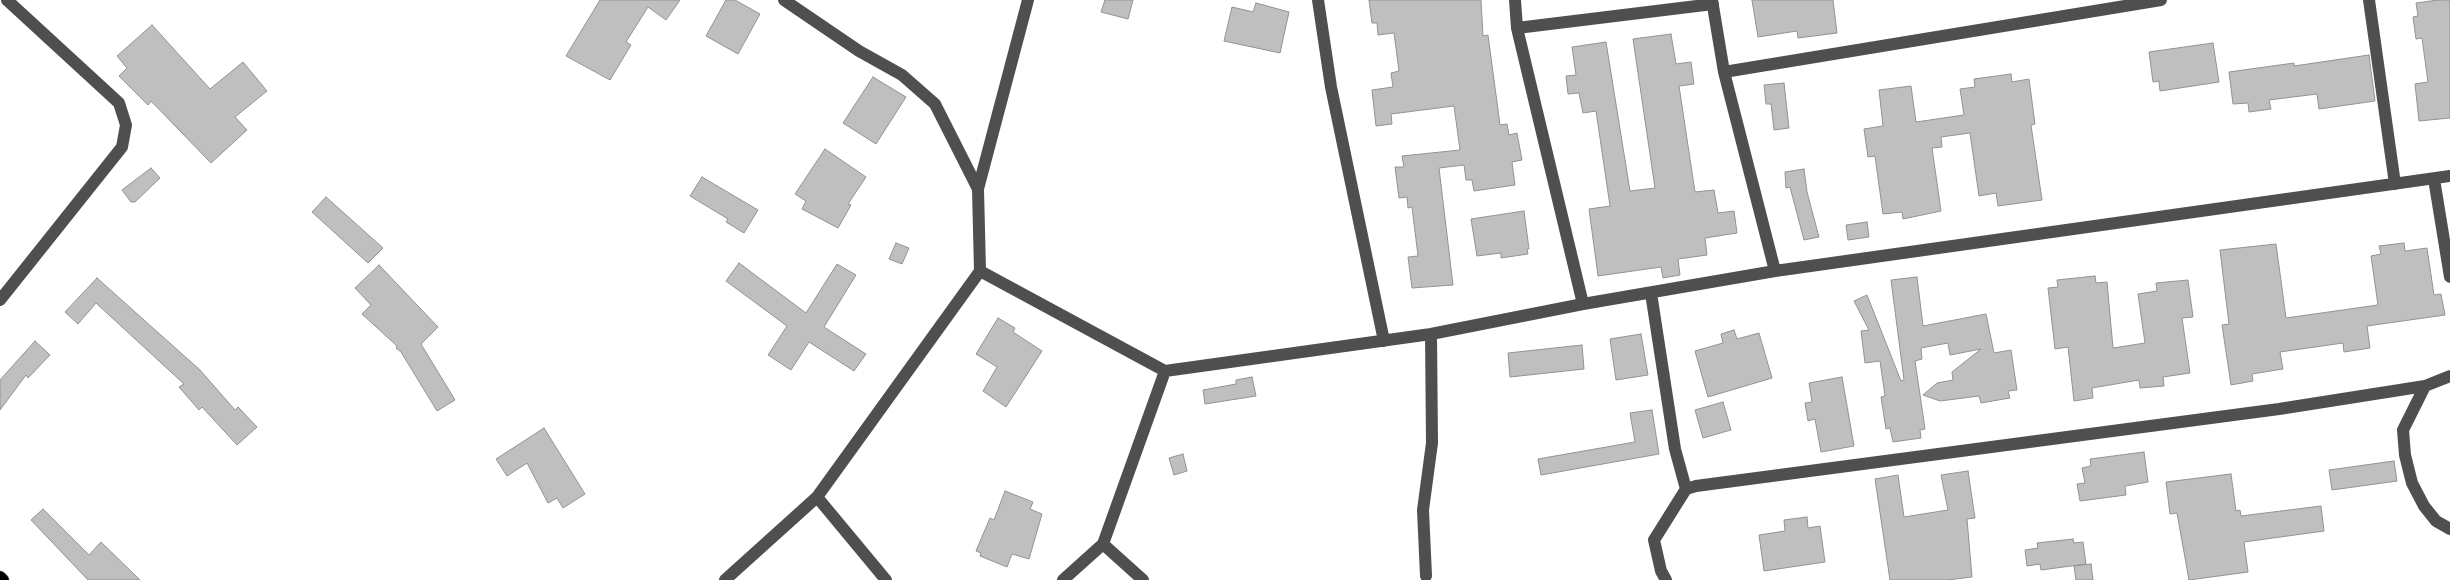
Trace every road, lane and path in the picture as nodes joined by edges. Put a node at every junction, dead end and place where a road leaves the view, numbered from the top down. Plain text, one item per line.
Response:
1 (6, 0) edge
2 (784, 0) edge
3 (1028, 0) edge
4 (1318, 0) edge
5 (1515, 0) edge
6 (2161, 0) edge
7 (2369, 0) edge
8 (1712, 2) edge
9 (1517, 28) junction
10 (1724, 72) junction
11 (2450, 176) edge
12 (2434, 179) junction
13 (2395, 184) junction
14 (978, 189) junction
15 (980, 271) junction
16 (1775, 271) junction
17 (2450, 276) edge
18 (1651, 293) junction
19 (0, 300) edge
20 (1583, 304) junction
21 (1431, 334) junction
22 (1384, 341) junction
23 (1165, 371) junction
24 (2450, 376) edge
25 (2425, 386) junction
26 (1686, 489) junction
27 (816, 497) junction
28 (2450, 529) edge
29 (1103, 544) junction
30 (1426, 576) dead end
31 (0, 577) edge
32 (3, 580) edge
33 (725, 580) edge
34 (886, 580) edge
35 (1063, 580) edge
36 (1143, 580) edge
37 (1666, 580) edge

1 - 19 street
2 - 14 street
3 - 14 street
4 - 22 street
5 - 9 street
6 - 10 street
7 - 13 street
8 - 9 street
8 - 10 street
9 - 20 street
10 - 16 street
11 - 12 street
12 - 13 street
12 - 17 street
13 - 16 street
14 - 15 street
15 - 23 street
15 - 27 street
16 - 18 street
18 - 20 street
18 - 26 street
20 - 21 street
21 - 22 street
21 - 30 street
22 - 23 street
23 - 29 street
24 - 25 street
25 - 26 street
25 - 28 street
26 - 37 street
27 - 33 street
27 - 34 street
29 - 35 street
29 - 36 street
31 - 32 main road

